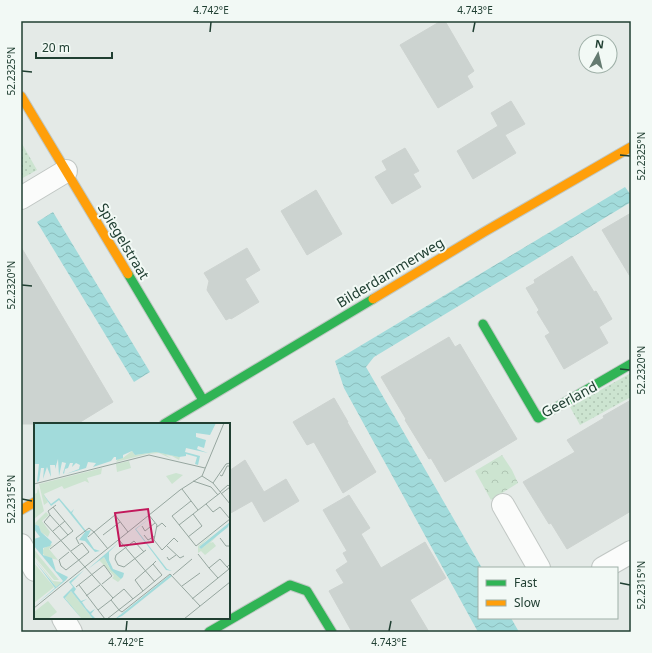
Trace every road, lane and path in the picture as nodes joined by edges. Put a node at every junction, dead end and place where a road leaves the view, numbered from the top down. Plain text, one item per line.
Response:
1 (21, 96) edge
2 (631, 147) edge
3 (66, 171) junction
4 (21, 198) edge
5 (482, 324) dead end
6 (631, 364) edge
7 (203, 400) junction
8 (166, 423) edge
9 (34, 503) edge
10 (503, 505) dead end
11 (21, 510) edge
12 (21, 545) edge
13 (631, 552) edge
14 (538, 567) edge
15 (605, 567) edge
16 (34, 568) edge
17 (64, 619) edge
18 (71, 632) edge
19 (209, 632) edge
20 (332, 632) edge

1 - 3 street, Spiegelstraat
2 - 7 street, Bilderdammerweg
3 - 4 street
3 - 7 street, Spiegelstraat
5 - 6 street, Geerland
7 - 8 street, Bilderdammerweg
9 - 11 street
10 - 14 street
12 - 16 street
13 - 15 street
17 - 18 street
19 - 20 street

